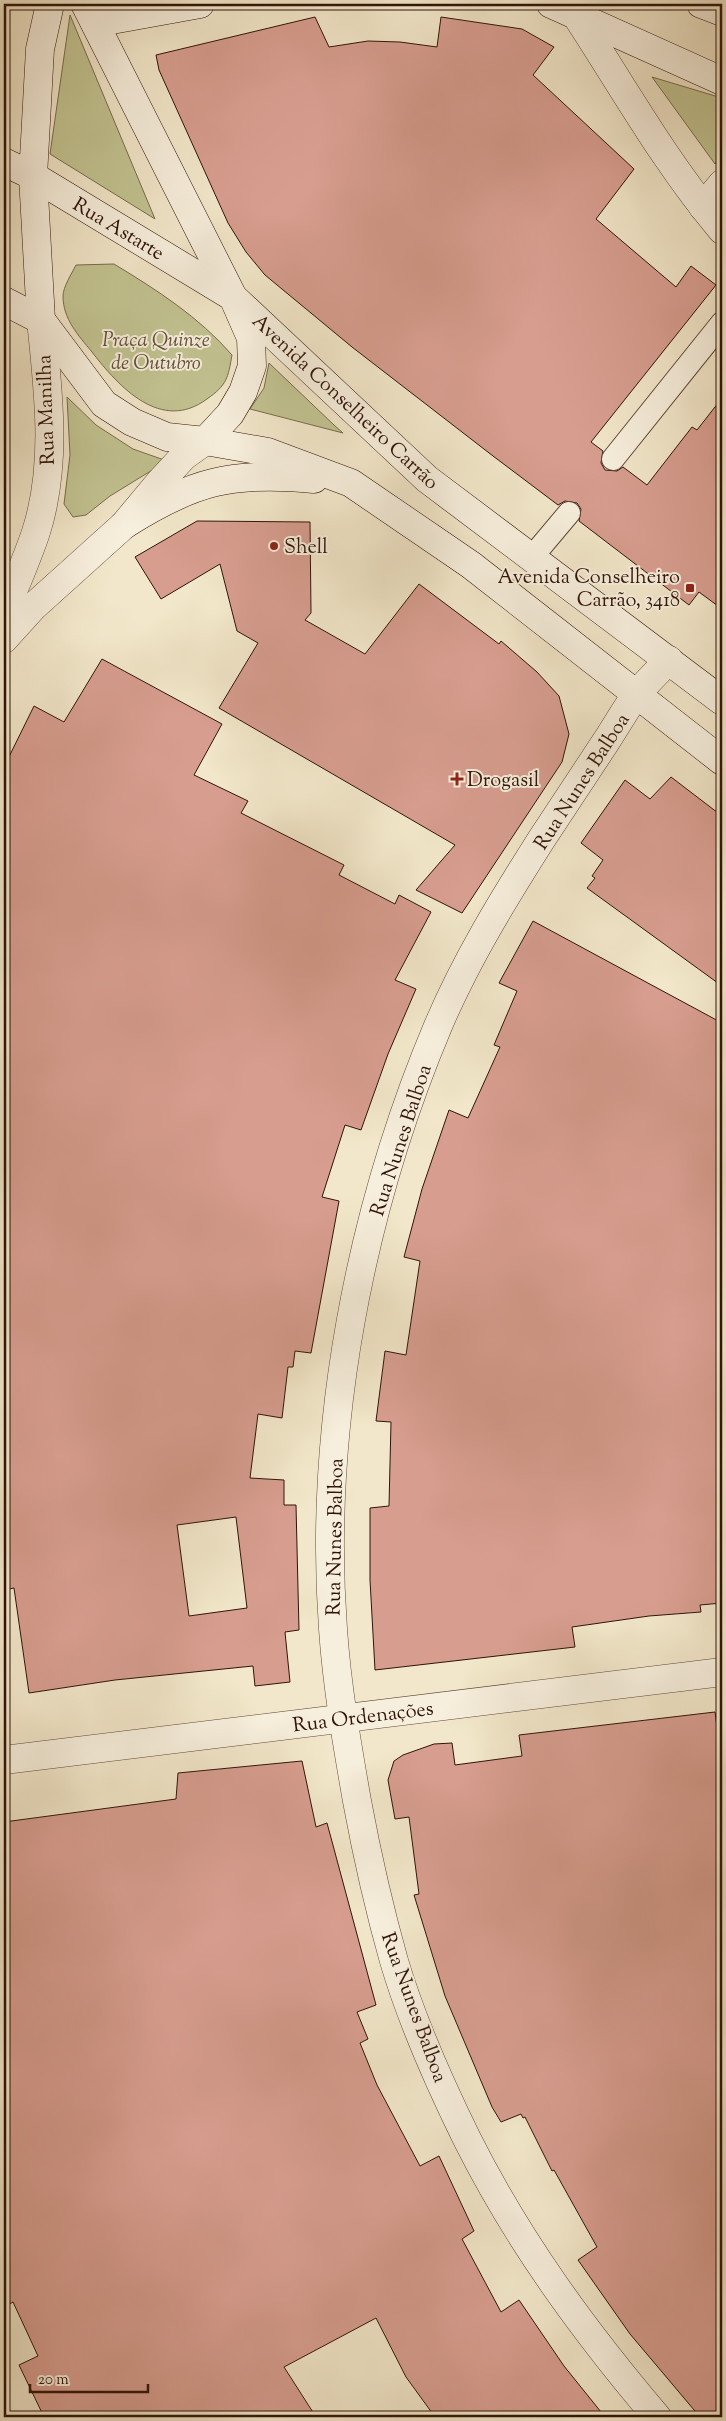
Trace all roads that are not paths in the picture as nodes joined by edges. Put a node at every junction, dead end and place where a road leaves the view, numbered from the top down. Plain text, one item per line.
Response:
1 (50, 4) edge
2 (200, 4) edge
3 (551, 4) edge
4 (701, 4) edge
5 (722, 12) edge
6 (90, 14) edge
7 (576, 15) junction
8 (722, 81) edge
9 (4, 162) edge
10 (33, 176) junction
11 (722, 184) edge
12 (703, 207) junction
13 (722, 230) edge
14 (234, 297) junction
15 (4, 301) edge
16 (41, 320) junction
17 (722, 323) edge
18 (205, 441) junction
19 (612, 459) dead end
20 (351, 483) junction
21 (569, 514) dead end
22 (124, 525) junction
23 (532, 557) junction
24 (4, 613) edge
25 (4, 639) edge
26 (669, 660) junction
27 (637, 694) junction
28 (722, 701) edge
29 (722, 760) edge
30 (722, 1672) edge
31 (342, 1718) junction
32 (4, 1760) edge
33 (657, 2417) edge

1 - 10 street
2 - 6 street
3 - 7 street
4 - 5 street
6 - 14 street, Avenida Conselheiro Carrão
7 - 8 street
7 - 12 street
9 - 10 street, Rua Astarte
10 - 14 street, Rua Astarte
10 - 16 street
11 - 12 street
12 - 13 street
14 - 18 street
14 - 23 street, Avenida Conselheiro Carrão
15 - 16 street
16 - 18 street
16 - 24 street, Rua Manilha
17 - 19 lane
18 - 20 street
18 - 22 street
20 - 22 street
20 - 27 street
21 - 23 lane
22 - 25 street
23 - 26 street, Avenida Conselheiro Carrão
26 - 27 street, Rua Nunes Balboa
26 - 28 street, Avenida Conselheiro Carrão
27 - 29 street
27 - 31 street, Rua Nunes Balboa
30 - 31 street, Rua Ordenações
31 - 32 street, Rua Ordenações
31 - 33 street, Rua Nunes Balboa

